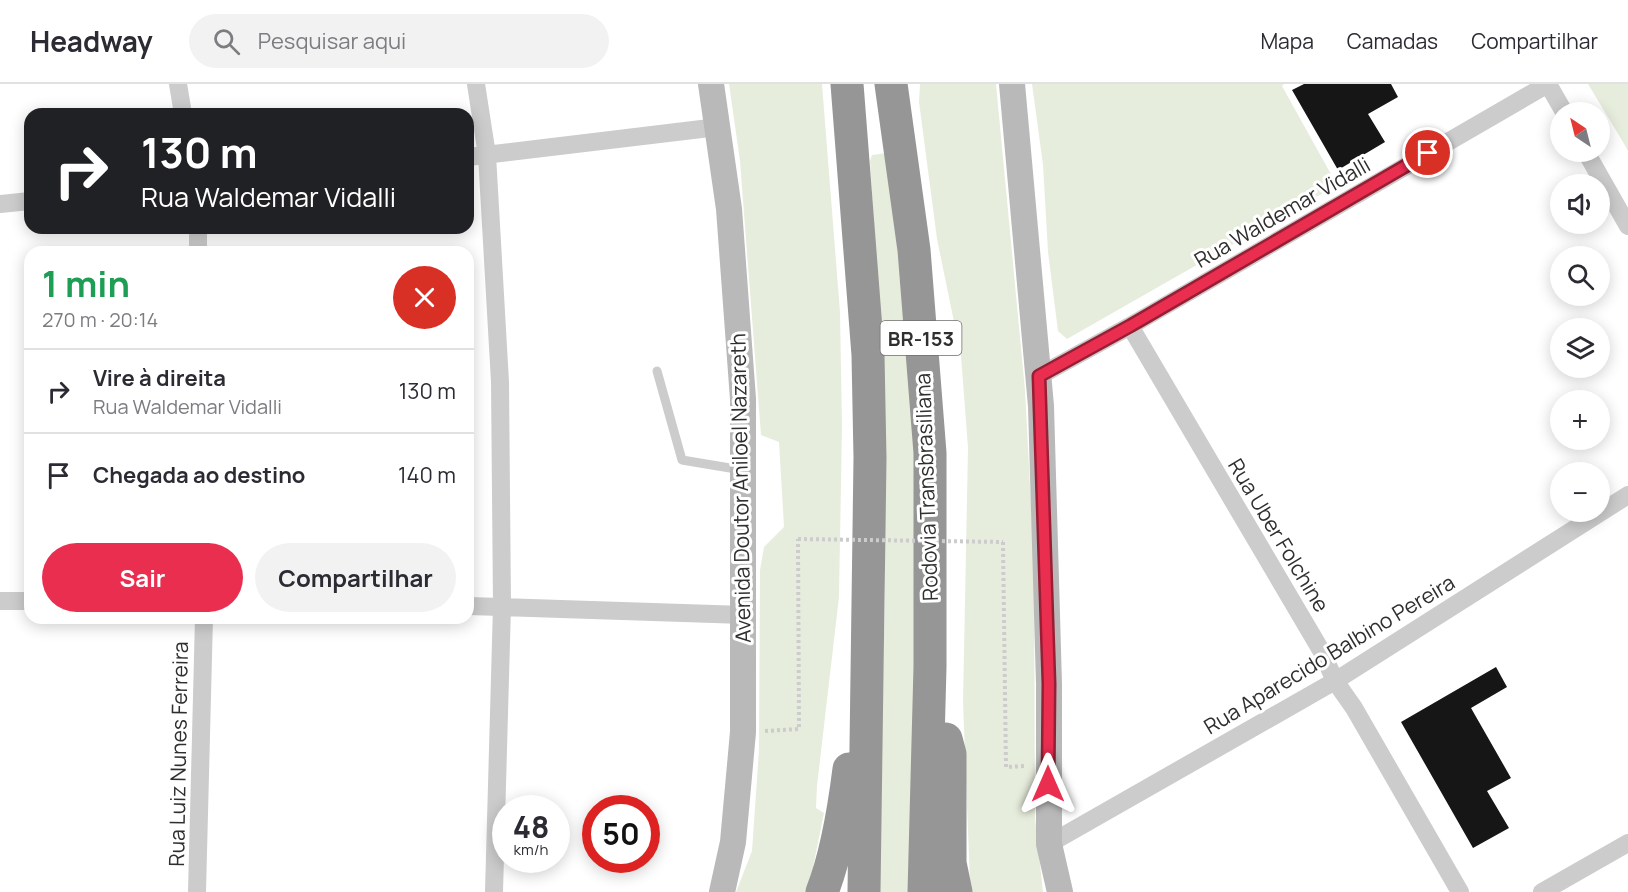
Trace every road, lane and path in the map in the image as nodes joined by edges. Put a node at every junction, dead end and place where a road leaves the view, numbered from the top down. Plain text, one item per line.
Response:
1 (178, 84) edge
2 (476, 84) edge
3 (711, 84) edge
4 (847, 84) edge
5 (891, 84) edge
6 (1012, 84) edge
7 (1548, 84) edge
8 (1558, 102) edge
9 (182, 108) edge
10 (718, 127) junction
11 (487, 155) junction
12 (474, 156) edge
13 (1592, 162) edge
14 (24, 202) edge
15 (0, 204) edge
16 (1628, 226) edge
17 (1130, 326) junction
18 (657, 371) dead end
19 (1039, 376) junction
20 (742, 470) junction
21 (1628, 495) edge
22 (0, 601) edge
23 (24, 601) edge
24 (474, 606) edge
25 (502, 606) junction
26 (744, 615) junction
27 (204, 624) edge
28 (930, 667) junction
29 (1335, 681) junction
30 (866, 694) junction
31 (743, 732) junction
32 (1006, 767) dead end
33 (1628, 843) edge
34 (1049, 844) junction
35 (197, 892) edge
36 (494, 892) edge
37 (722, 892) edge
38 (822, 892) edge
39 (864, 892) edge
40 (924, 892) edge
41 (956, 892) edge
42 (1060, 892) edge
43 (1460, 892) edge
44 (1542, 892) edge

1 - 9 street
2 - 11 street
3 - 10 main road, Avenida Doutor Aniloel Nazareth
4 - 30 highway, BR-153
5 - 28 highway, Rodovia Transbrasiliana / BR-153
6 - 19 main road
7 - 8 street
7 - 17 street, Rua Waldemar Vidalli
10 - 11 street
10 - 20 main road, Avenida Doutor Aniloel Nazareth
11 - 12 street
11 - 25 street
13 - 16 street
14 - 15 street
17 - 19 street, Rua Waldemar Vidalli
17 - 29 street, Rua Uber Folchine
18 - 20 lane
19 - 34 main road
20 - 26 main road, Avenida Doutor Aniloel Nazareth
21 - 29 street, Rua Aparecido Balbino Pereira
22 - 23 street
24 - 25 street
25 - 26 street
25 - 36 street
26 - 31 main road, Avenida Doutor Aniloel Nazareth
27 - 35 street, Rua Luiz Nunes Ferreira
28 - 40 highway, Rodovia Transbrasiliana / BR-153
28 - 41 highway
29 - 34 street, Rua Aparecido Balbino Pereira
29 - 43 street, Rua Uber Folchine
30 - 38 highway
30 - 39 highway, BR-153
31 - 32 path, bridge
31 - 37 main road, Avenida Doutor Aniloel Nazareth
33 - 44 street
34 - 42 main road

